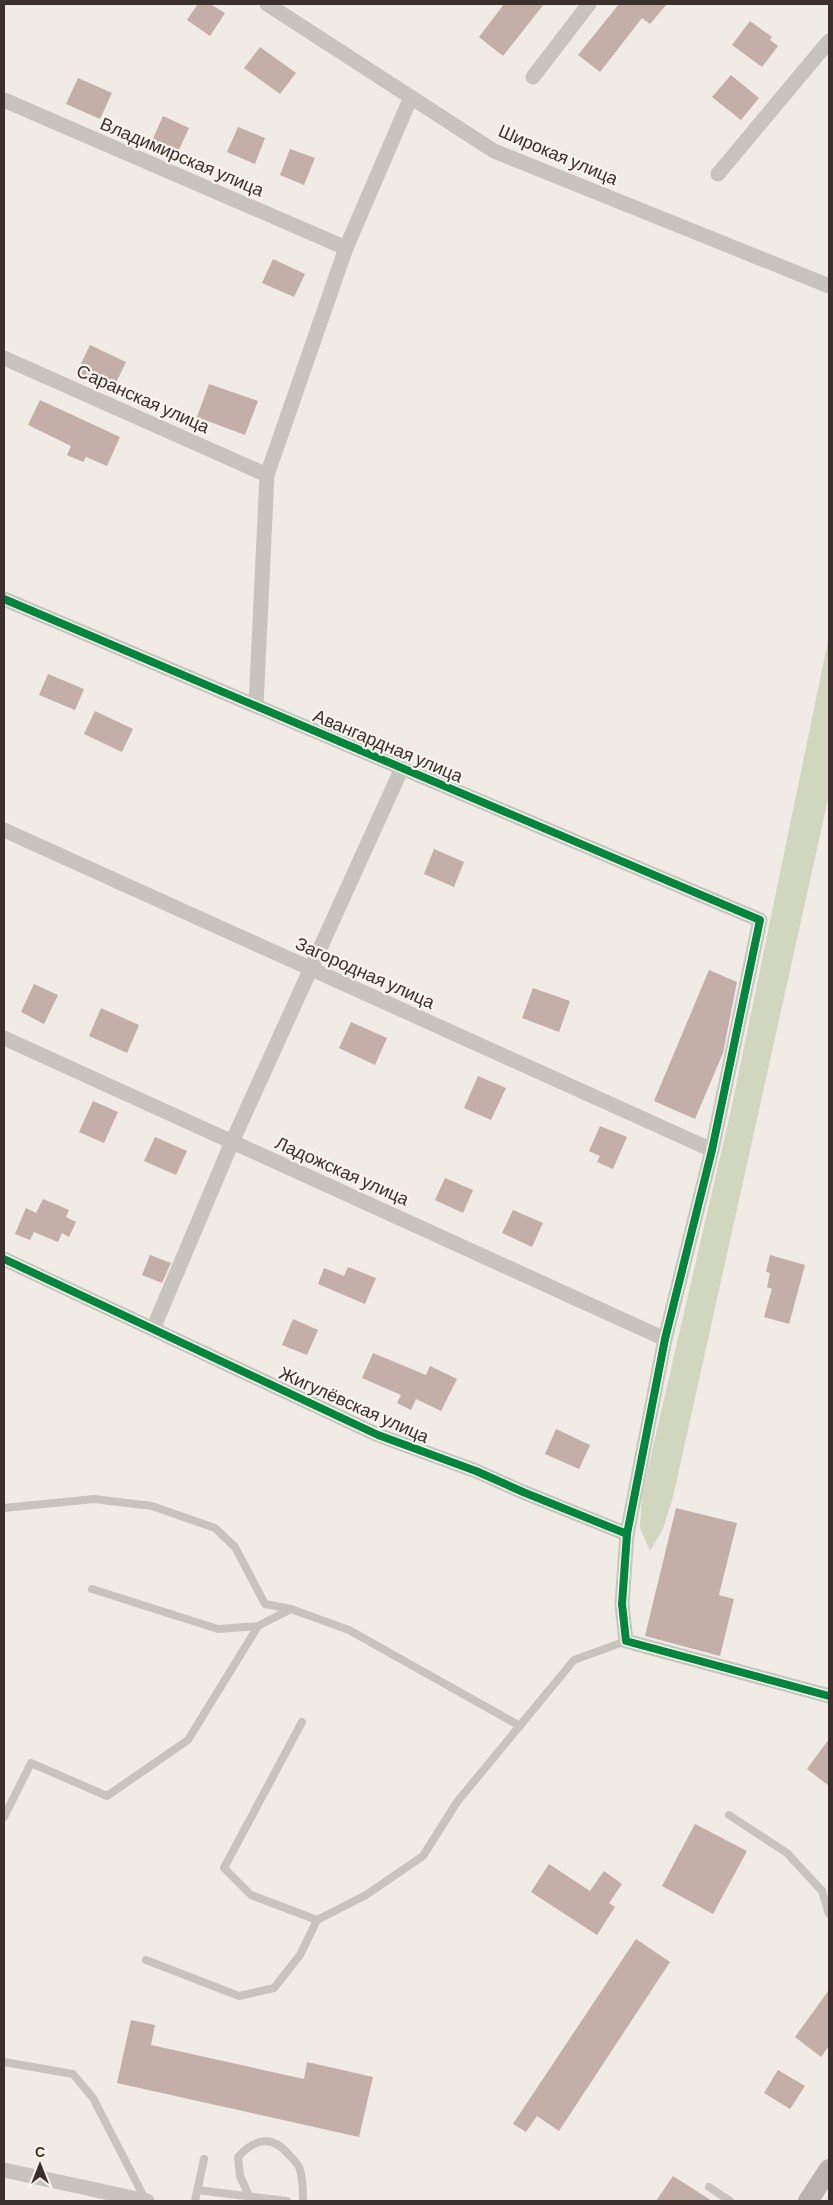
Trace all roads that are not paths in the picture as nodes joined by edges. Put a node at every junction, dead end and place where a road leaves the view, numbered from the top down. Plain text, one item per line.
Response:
1 (267, 4) edge
2 (589, 4) edge
3 (829, 41) edge
4 (533, 77) dead end
5 (412, 97) junction
6 (4, 100) edge
7 (718, 174) dead end
8 (346, 248) junction
9 (829, 286) edge
10 (4, 358) edge
11 (267, 474) junction
12 (4, 599) edge
13 (256, 706) junction
14 (402, 768) junction
15 (4, 830) edge
16 (311, 969) junction
17 (4, 1038) edge
18 (232, 1142) junction
19 (712, 1150) junction
20 (4, 1259) edge
21 (153, 1330) junction
22 (665, 1339) junction
23 (4, 1508) edge
24 (627, 1534) junction
25 (92, 1589) dead end
26 (291, 1609) junction
27 (258, 1626) junction
28 (626, 1641) junction
29 (829, 1696) edge
30 (302, 1722) dead end
31 (520, 1726) junction
32 (729, 1815) dead end
33 (4, 1817) edge
34 (829, 1914) edge
35 (317, 1920) junction
36 (146, 1960) dead end
37 (4, 2062) edge
38 (204, 2159) dead end
39 (829, 2169) edge
40 (4, 2170) edge
41 (709, 2187) dead end
42 (197, 2190) junction
43 (249, 2196) junction
44 (146, 2200) edge
45 (195, 2201) edge
46 (287, 2201) edge
47 (304, 2201) edge
48 (730, 2201) edge
49 (808, 2201) edge

1 - 5 street, Широкая улица
2 - 4 street
3 - 7 street
5 - 8 street
5 - 9 street, Широкая улица
6 - 8 street, Владимирская улица
8 - 11 street
10 - 11 street, Саранская улица
11 - 13 street
12 - 13 street, Авангардная улица
13 - 14 street, Авангардная улица
14 - 16 street
14 - 19 street, Авангардная улица
15 - 16 street, Загородная улица
16 - 18 street
16 - 19 street, Загородная улица
17 - 18 street, Ладожская улица
18 - 21 street
18 - 22 street, Ладожская улица
19 - 22 street
20 - 21 street, Жигулёвская улица
21 - 24 street, Жигулёвская улица
22 - 24 street
23 - 26 lane
24 - 28 street
25 - 27 lane
26 - 27 lane
26 - 31 lane
27 - 33 lane
28 - 29 street
28 - 31 lane
30 - 35 lane
31 - 35 lane
32 - 34 lane
35 - 36 lane
37 - 44 lane
38 - 42 lane
39 - 49 street
40 - 44 street
41 - 48 lane
42 - 43 lane
42 - 45 lane
43 - 46 lane
43 - 47 lane

